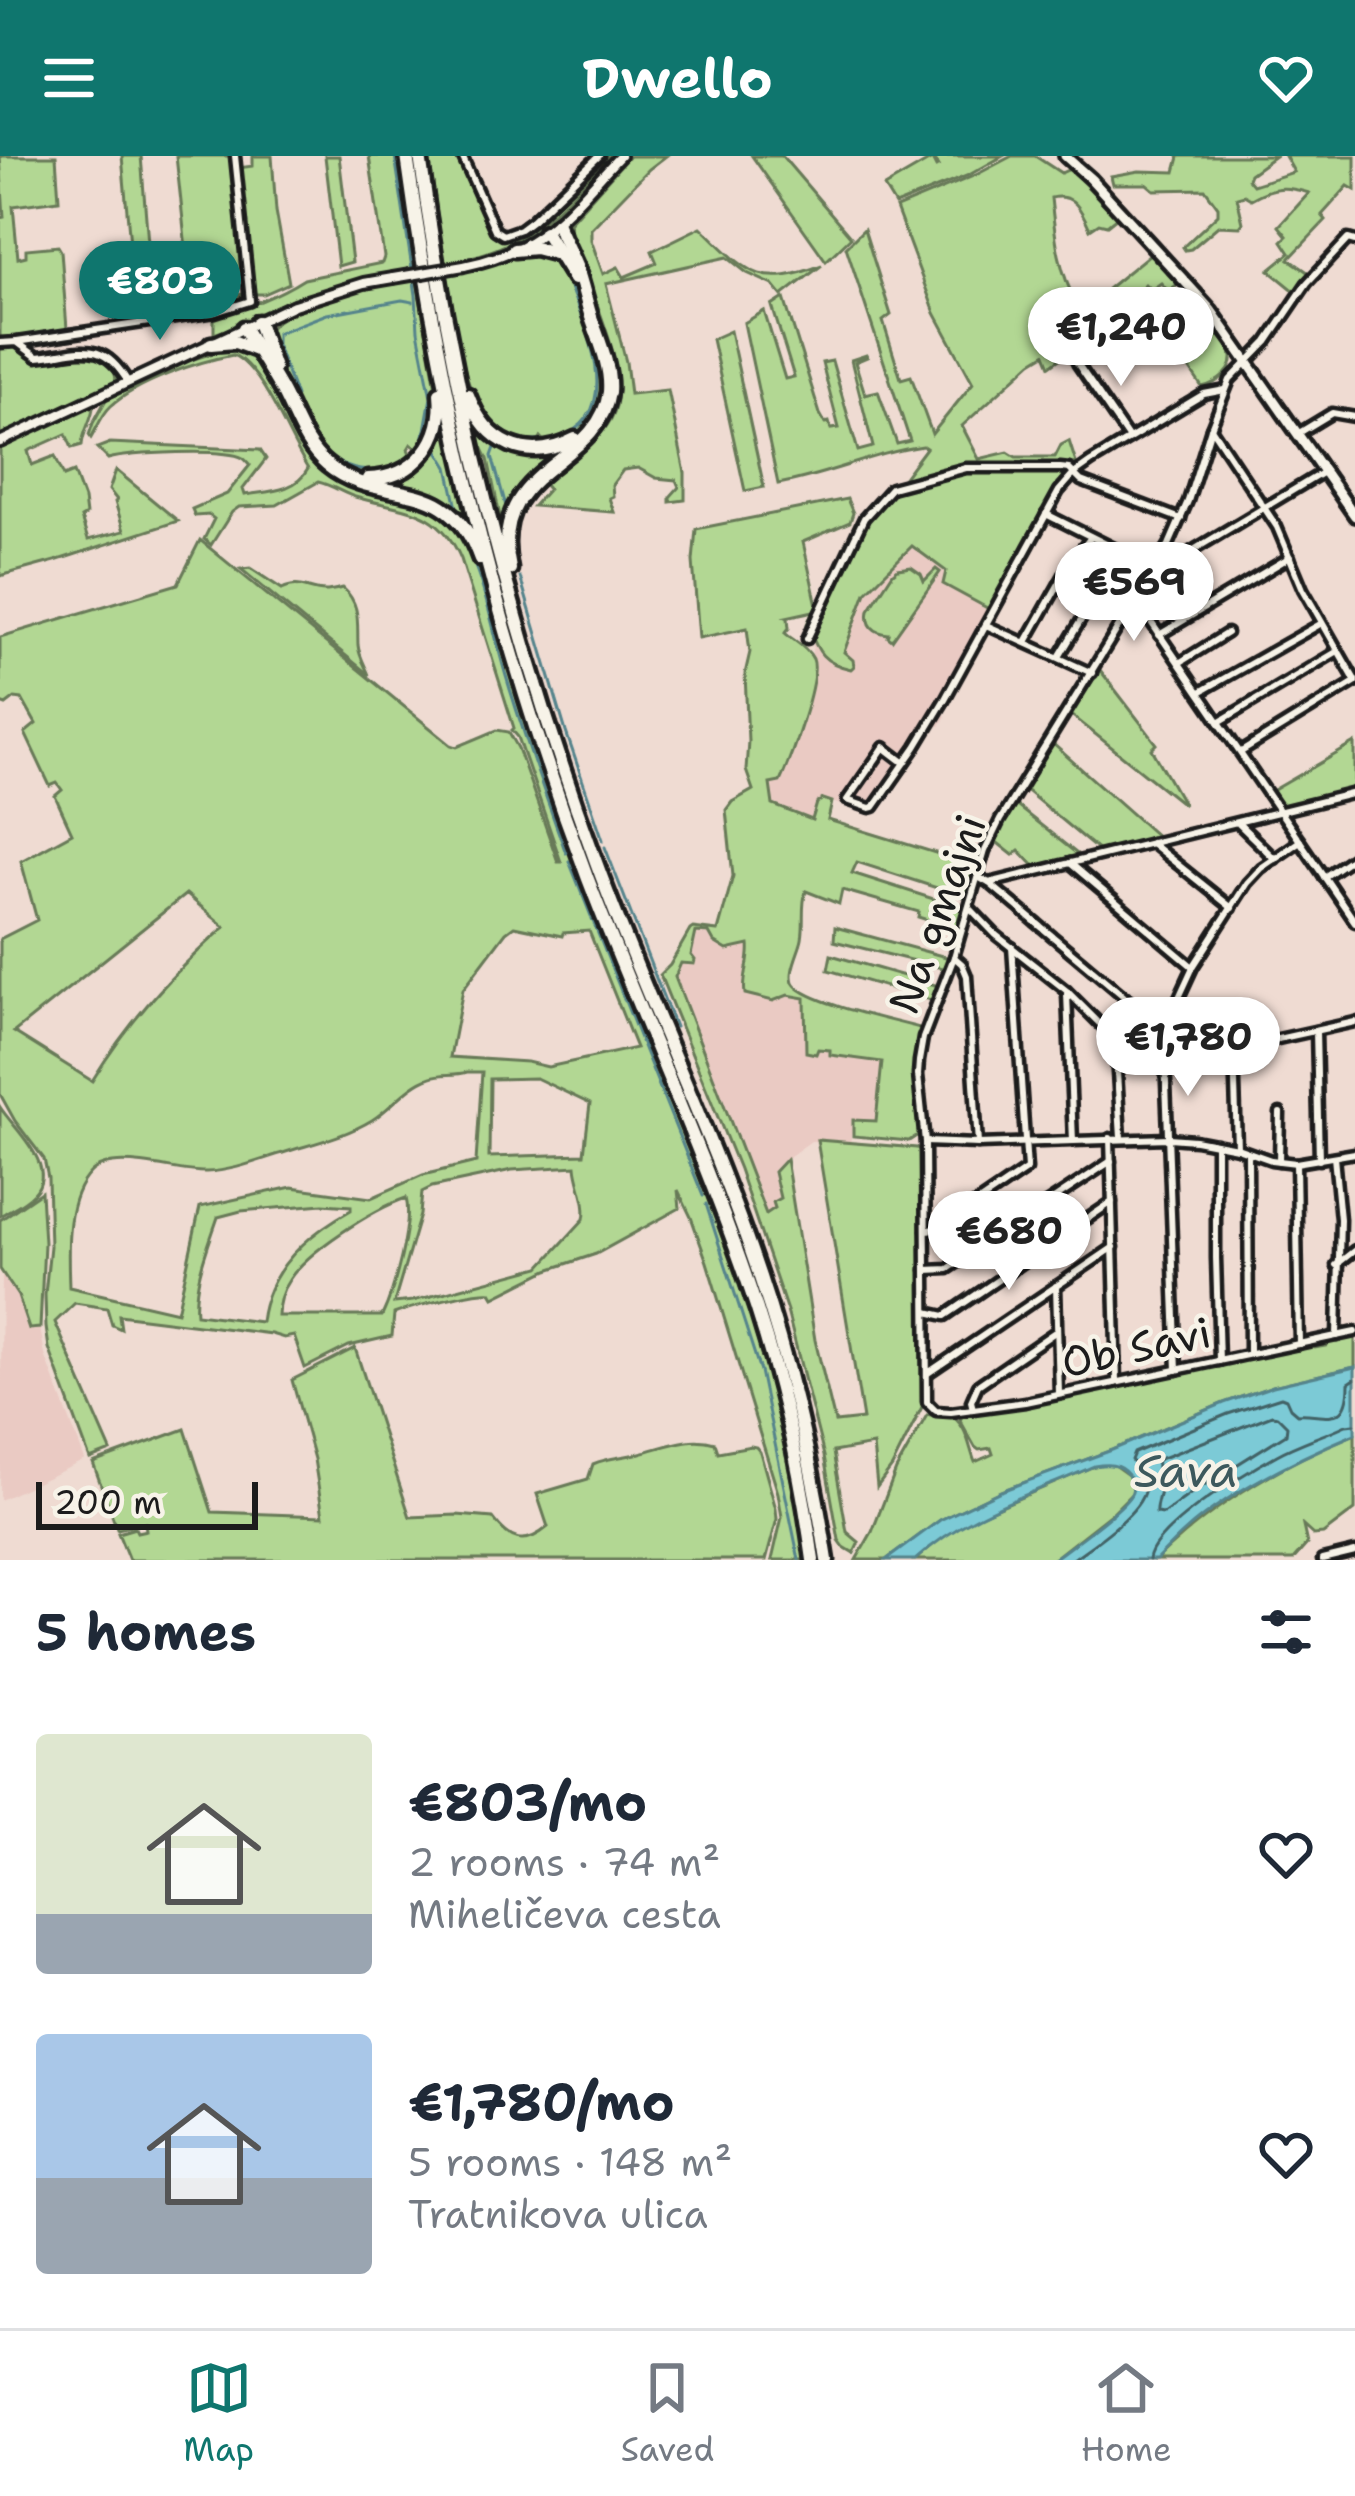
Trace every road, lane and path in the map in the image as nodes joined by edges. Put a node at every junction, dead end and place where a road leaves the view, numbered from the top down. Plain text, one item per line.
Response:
1 (235, 156) edge
2 (407, 156) edge
3 (420, 156) edge
4 (462, 156) edge
5 (599, 156) edge
6 (620, 156) edge
7 (1065, 156) edge
8 (551, 228) junction
9 (1355, 231) edge
10 (1352, 240) edge
11 (514, 250) junction
12 (558, 255) junction
13 (584, 296) junction
14 (251, 325) junction
15 (444, 340) junction
16 (16, 342) junction
17 (0, 343) edge
18 (211, 344) junction
19 (259, 354) junction
20 (1248, 359) junction
21 (1077, 363) dead end
22 (128, 382) junction
23 (1225, 390) junction
24 (282, 392) junction
25 (1355, 417) edge
26 (595, 424) junction
27 (1211, 428) junction
28 (1299, 433) junction
29 (1129, 439) junction
30 (0, 442) edge
31 (1325, 471) junction
32 (1074, 474) junction
33 (348, 478) junction
34 (1264, 509) junction
35 (1046, 514) junction
36 (1355, 516) edge
37 (1181, 519) junction
38 (1090, 537) junction
39 (1122, 552) junction
40 (1290, 557) junction
41 (1154, 568) junction
42 (512, 600) junction
43 (1136, 600) junction
44 (504, 621) junction
45 (1322, 623) junction
46 (986, 625) junction
47 (1227, 633) dead end
48 (1159, 634) junction
49 (807, 638) dead end
50 (1026, 641) junction
51 (1338, 652) junction
52 (1059, 657) junction
53 (1179, 663) junction
54 (1092, 673) junction
55 (1355, 681) edge
56 (1199, 693) junction
57 (1219, 722) junction
58 (1240, 753) junction
59 (905, 763) junction
60 (1355, 793) edge
61 (1280, 812) junction
62 (1238, 823) junction
63 (1300, 841) junction
64 (1151, 843) junction
65 (1355, 856) edge
66 (1275, 859) junction
67 (1070, 863) junction
68 (978, 877) junction
69 (1324, 877) junction
70 (989, 883) junction
71 (1355, 902) edge
72 (969, 906) junction
73 (1232, 908) junction
74 (1345, 908) junction
75 (1355, 922) edge
76 (1012, 947) junction
77 (954, 957) junction
78 (1193, 968) junction
79 (1067, 991) junction
80 (1355, 1022) edge
81 (1164, 1030) junction
82 (1316, 1031) junction
83 (1234, 1050) junction
84 (1165, 1064) junction
85 (1280, 1113) dead end
86 (1110, 1138) junction
87 (1121, 1138) junction
88 (1169, 1138) junction
89 (1073, 1141) junction
90 (926, 1142) junction
91 (1026, 1143) junction
92 (978, 1144) junction
93 (1216, 1144) junction
94 (1237, 1148) junction
95 (1249, 1153) junction
96 (1355, 1154) edge
97 (1334, 1157) junction
98 (1319, 1160) junction
99 (1111, 1161) junction
100 (1279, 1161) junction
101 (1296, 1163) junction
102 (1112, 1202) junction
103 (926, 1230) junction
104 (1114, 1247) junction
105 (1355, 1250) edge
106 (1336, 1265) junction
107 (926, 1270) junction
108 (1056, 1286) junction
109 (927, 1312) junction
110 (1055, 1332) junction
111 (1355, 1332) edge
112 (1337, 1336) junction
113 (1299, 1344) junction
114 (1249, 1354) junction
115 (1219, 1361) junction
116 (1177, 1370) junction
117 (928, 1373) junction
118 (1117, 1382) junction
119 (1059, 1394) junction
120 (929, 1408) joint
121 (973, 1409) junction
122 (1355, 1552) edge
123 (814, 1560) edge
124 (827, 1560) edge
125 (1322, 1560) edge

1 - 16 street
2 - 15 highway
3 - 15 highway
4 - 5 street
6 - 8 street
7 - 20 main road
8 - 11 street
8 - 12 highway
8 - 13 highway
9 - 10 street, Na gmajni
10 - 20 street, Na gmajni
11 - 12 highway
11 - 14 street, bridge
12 - 13 highway
13 - 26 highway
14 - 18 street
14 - 19 highway
14 - 24 highway
15 - 26 highway
15 - 33 highway
15 - 42 highway
15 - 44 highway
16 - 17 street
16 - 22 street
18 - 19 highway
18 - 22 street
19 - 24 highway
20 - 23 street, Na gmajni
20 - 28 main road
21 - 29 street
22 - 30 street
23 - 27 street, Na gmajni
23 - 29 street
24 - 33 highway
25 - 28 street
26 - 42 highway
27 - 34 street
27 - 37 street, Na gmajni
28 - 31 main road
29 - 32 street
31 - 34 street
31 - 36 main road
32 - 35 street
32 - 37 street
32 - 49 street
33 - 44 highway
34 - 40 street
34 - 41 street
35 - 38 street
35 - 46 street
37 - 41 street, Na gmajni
38 - 39 street
38 - 50 street
39 - 41 street
39 - 52 street
40 - 45 street
40 - 48 street
41 - 43 street, Na gmajni
42 - 124 highway
43 - 48 street
43 - 54 street, Na gmajni
44 - 123 highway
45 - 51 street
45 - 56 street
46 - 50 street
46 - 59 street
47 - 53 street
48 - 53 street
50 - 52 street
51 - 55 street
51 - 57 street
52 - 54 street
53 - 56 street
54 - 68 street, Na gmajni
55 - 58 street
56 - 57 street
57 - 58 street
58 - 61 street
59 - 59 street
60 - 61 street
61 - 62 street
61 - 63 street
62 - 64 street
62 - 66 street
63 - 66 street
63 - 69 street
64 - 67 street
64 - 73 street
65 - 69 street
66 - 73 street
67 - 70 street
67 - 78 street
68 - 70 street
68 - 72 street, Na gmajni
69 - 74 street
70 - 81 street
71 - 74 street
72 - 76 street
72 - 77 street, Na gmajni
73 - 78 street
74 - 75 street
76 - 79 street
76 - 91 street
77 - 90 street, Na gmajni
77 - 92 street
78 - 81 street
79 - 87 street
79 - 89 street
80 - 82 street
81 - 84 street
82 - 83 street
82 - 98 street
83 - 84 street
83 - 94 street
84 - 88 street
85 - 100 street
86 - 87 street
86 - 89 street
86 - 99 street
87 - 88 street
88 - 93 street
88 - 116 street
89 - 91 street
90 - 92 street
90 - 103 street, Na gmajni
91 - 92 street
91 - 103 street
93 - 94 street
93 - 115 street
94 - 95 street
95 - 100 street
95 - 114 street
96 - 97 street
97 - 98 street
97 - 106 street
98 - 101 street
99 - 102 street
99 - 107 street
100 - 101 street
101 - 113 street
102 - 104 street
102 - 109 street
103 - 107 street, Na gmajni
104 - 108 street
104 - 118 street
105 - 106 street
106 - 112 street
107 - 109 street, Na gmajni
108 - 110 street
108 - 117 street
109 - 117 street, Na gmajni
110 - 119 street
110 - 121 street
111 - 112 street, Ob Savi
112 - 113 street, Ob Savi
113 - 114 street, Ob Savi
114 - 115 street, Ob Savi
115 - 116 street, Ob Savi
116 - 118 street, Ob Savi
117 - 120 street, Na gmajni
118 - 119 street, Ob Savi
119 - 121 street, Ob Savi
120 - 121 street, Ob Savi
122 - 125 street

